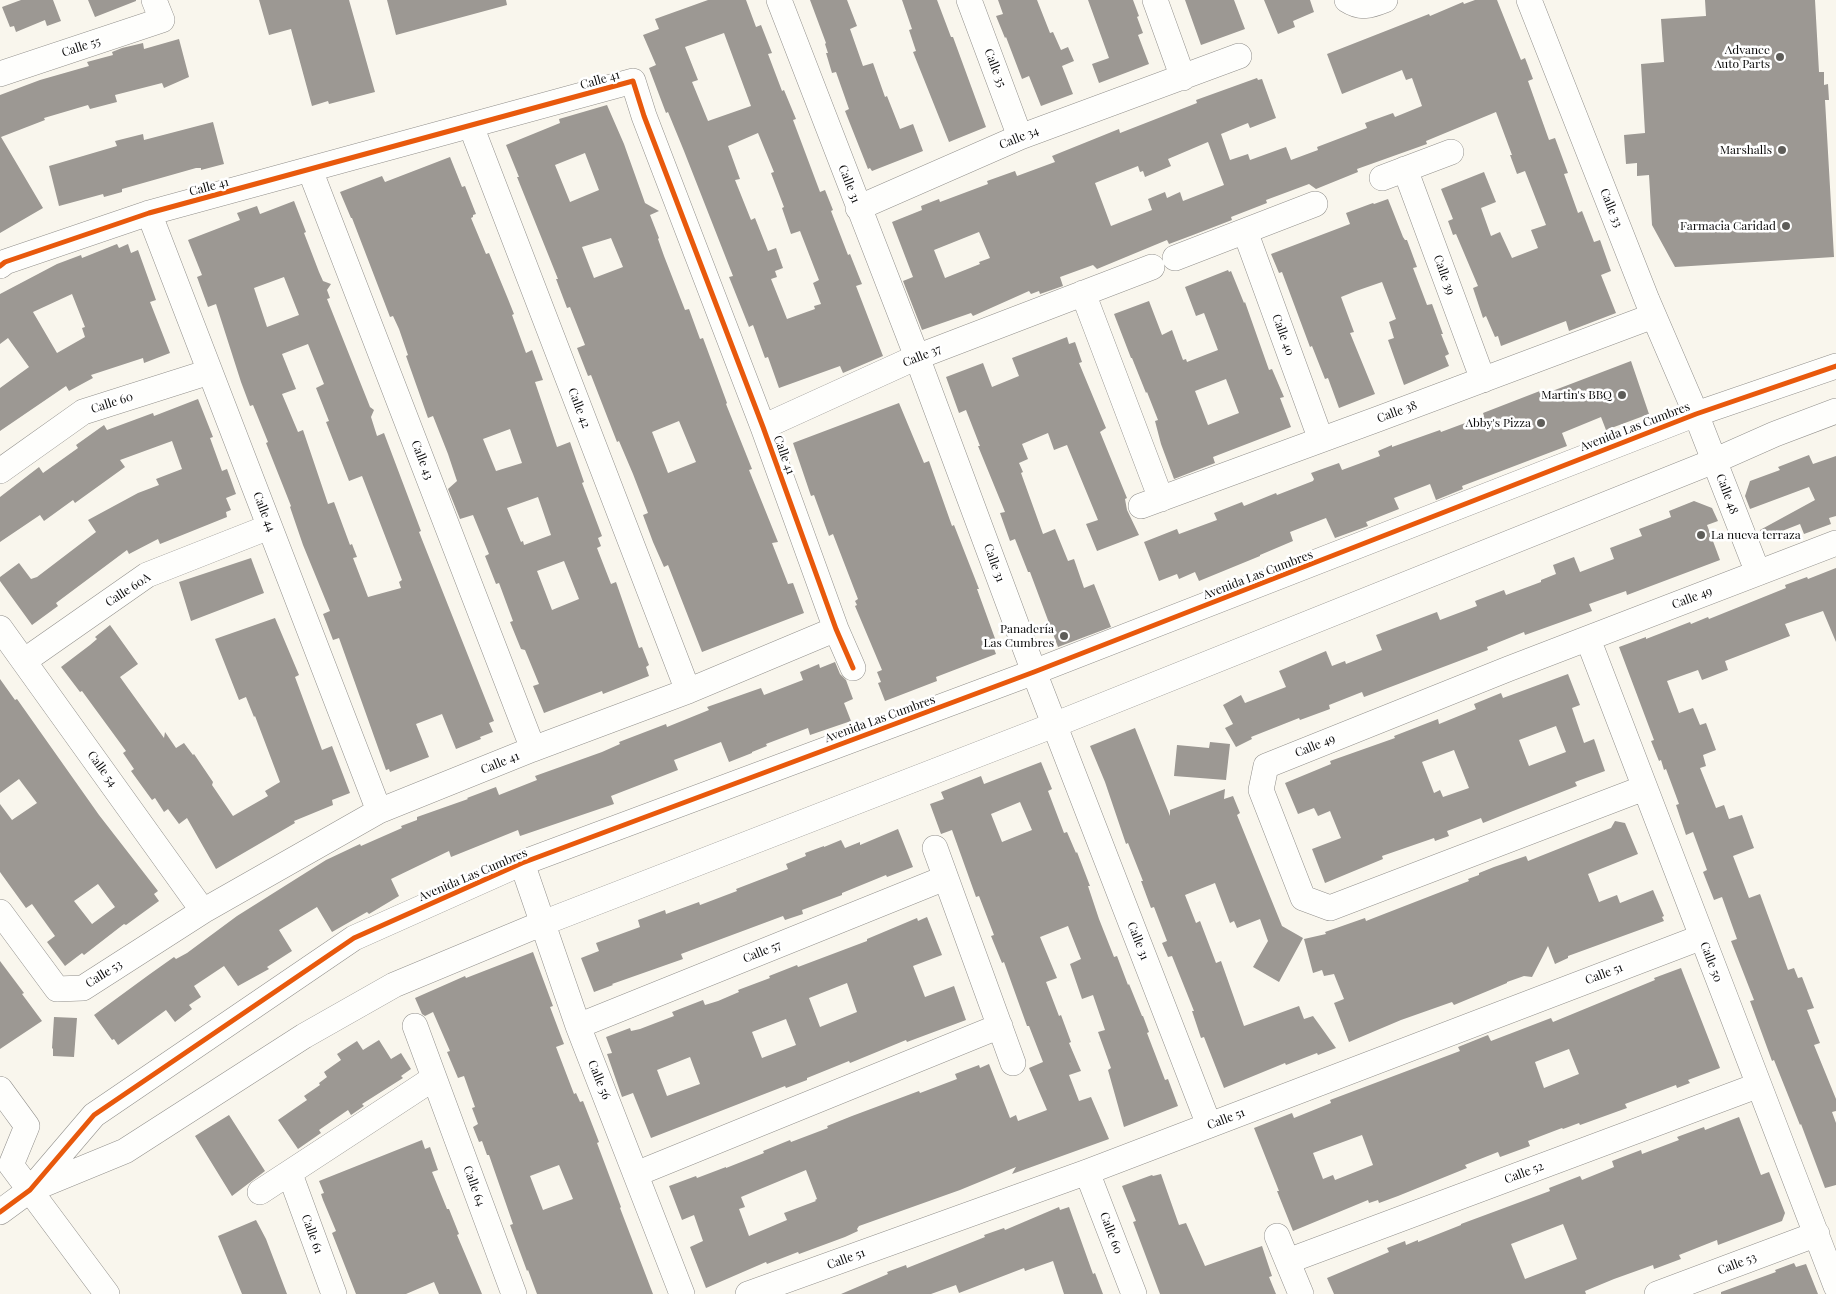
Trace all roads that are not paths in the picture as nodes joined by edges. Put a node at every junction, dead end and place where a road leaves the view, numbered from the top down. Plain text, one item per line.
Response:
1 (779, 0) edge
2 (969, 0) edge
3 (1155, 0) edge
4 (1348, 0) edge
5 (1384, 0) edge
6 (1529, 0) edge
7 (158, 10) edge
8 (1239, 56) dead end
9 (1, 70) edge
10 (1183, 78) junction
11 (471, 126) junction
12 (1020, 137) junction
13 (1450, 152) dead end
14 (310, 170) junction
15 (1315, 204) dead end
16 (858, 208) junction
17 (149, 213) junction
18 (1245, 231) junction
19 (1175, 258) dead end
20 (0, 266) edge
21 (1152, 266) dead end
22 (1083, 293) junction
23 (1653, 316) junction
24 (917, 357) junction
25 (1836, 366) edge
26 (209, 372) junction
27 (1483, 380) junction
28 (1836, 411) edge
29 (1696, 414) junction
30 (763, 426) junction
31 (1321, 440) junction
32 (1714, 461) junction
33 (0, 471) edge
34 (270, 527) junction
35 (1836, 543) edge
36 (1758, 573) junction
37 (0, 628) edge
38 (836, 629) junction
39 (1588, 638) junction
40 (24, 661) junction
41 (853, 668) dead end
42 (1034, 672) junction
43 (688, 691) junction
44 (1054, 725) junction
45 (533, 750) junction
46 (1644, 788) junction
47 (379, 811) junction
48 (935, 848) dead end
49 (522, 863) junction
50 (946, 878) junction
51 (203, 911) junction
52 (0, 912) edge
53 (543, 924) junction
54 (1702, 937) junction
55 (415, 1026) dead end
56 (578, 1026) junction
57 (1000, 1026) junction
58 (1013, 1063) dead end
59 (434, 1078) junction
60 (1759, 1086) junction
61 (0, 1089) edge
62 (1209, 1125) junction
63 (6, 1166) edge
64 (1087, 1172) junction
65 (290, 1174) junction
66 (636, 1174) junction
67 (30, 1190) junction
68 (260, 1192) dead end
69 (0, 1212) edge
70 (1816, 1234) junction
71 (1277, 1236) dead end
72 (1288, 1262) junction
73 (1836, 1286) edge
74 (107, 1294) edge
75 (334, 1294) edge
76 (514, 1294) edge
77 (682, 1294) edge
78 (748, 1294) edge
79 (1134, 1294) edge
80 (1301, 1294) edge
81 (1657, 1294) edge

1 - 16 street, Calle 31
2 - 12 street, Calle 35
3 - 10 street
4 - 5 street
6 - 23 street, Calle 33
7 - 9 street, Calle 55
8 - 10 street, Calle 34
10 - 12 street, Calle 34
11 - 14 street, Calle 41
11 - 30 street, Calle 41
11 - 43 street, Calle 42
12 - 16 street, Calle 34
13 - 27 street, Calle 39
14 - 17 street, Calle 41
14 - 45 street, Calle 43
15 - 18 street
16 - 24 street, Calle 31
17 - 20 street, Calle 41
17 - 26 street, Calle 44
18 - 19 street
18 - 31 street, Calle 40
21 - 22 street, Calle 37
22 - 24 street, Calle 37
22 - 31 street, Calle 38
23 - 27 street, Calle 38
23 - 29 street, Calle 33
24 - 30 street, Calle 37
24 - 42 street, Calle 31
25 - 29 street, Avenida Las Cumbres
26 - 33 street, Calle 60
26 - 34 street, Calle 44
27 - 31 street, Calle 38
28 - 32 street, Avenida Las Cumbres
29 - 32 street, Calle 48
29 - 42 street, Avenida Las Cumbres
30 - 38 street, Calle 41
32 - 36 street, Calle 48
32 - 44 street, Avenida Las Cumbres
34 - 40 street, Calle 60A
34 - 47 street, Calle 44
35 - 36 street, Calle 49
36 - 39 street, Calle 49
37 - 40 street, Calle 54
38 - 41 street, Calle 41
38 - 43 street, Calle 41
39 - 46 street, Calle 50
39 - 46 street, Calle 49
40 - 51 street, Calle 54
42 - 44 street, Calle 31
42 - 49 street, Avenida Las Cumbres
43 - 45 street, Calle 41
44 - 53 street, Avenida Las Cumbres
44 - 62 street, Calle 31
45 - 47 street, Calle 41
46 - 54 street, Calle 50
47 - 51 street, Calle 41
48 - 50 street
49 - 53 street, Calle 56
49 - 67 street, Avenida Las Cumbres
50 - 56 street, Calle 57
50 - 57 street
51 - 52 street, Calle 53
53 - 56 street, Calle 56
53 - 67 street, Avenida Las Cumbres
54 - 60 street, Calle 50
54 - 62 street, Calle 51
55 - 59 street, Calle 64
56 - 66 street, Calle 56
57 - 58 street
57 - 66 street
59 - 65 street
59 - 76 street, Calle 64
60 - 70 street, Calle 50
60 - 72 street, Calle 52
61 - 63 street
62 - 64 street, Calle 51
63 - 67 street
64 - 78 street, Calle 51
64 - 79 street, Calle 60
65 - 68 street
65 - 75 street, Calle 61
66 - 77 street, Calle 56
67 - 69 street, Avenida Las Cumbres
67 - 74 street
70 - 73 street, Calle 50
70 - 81 street, Calle 53
71 - 72 street
72 - 80 street

